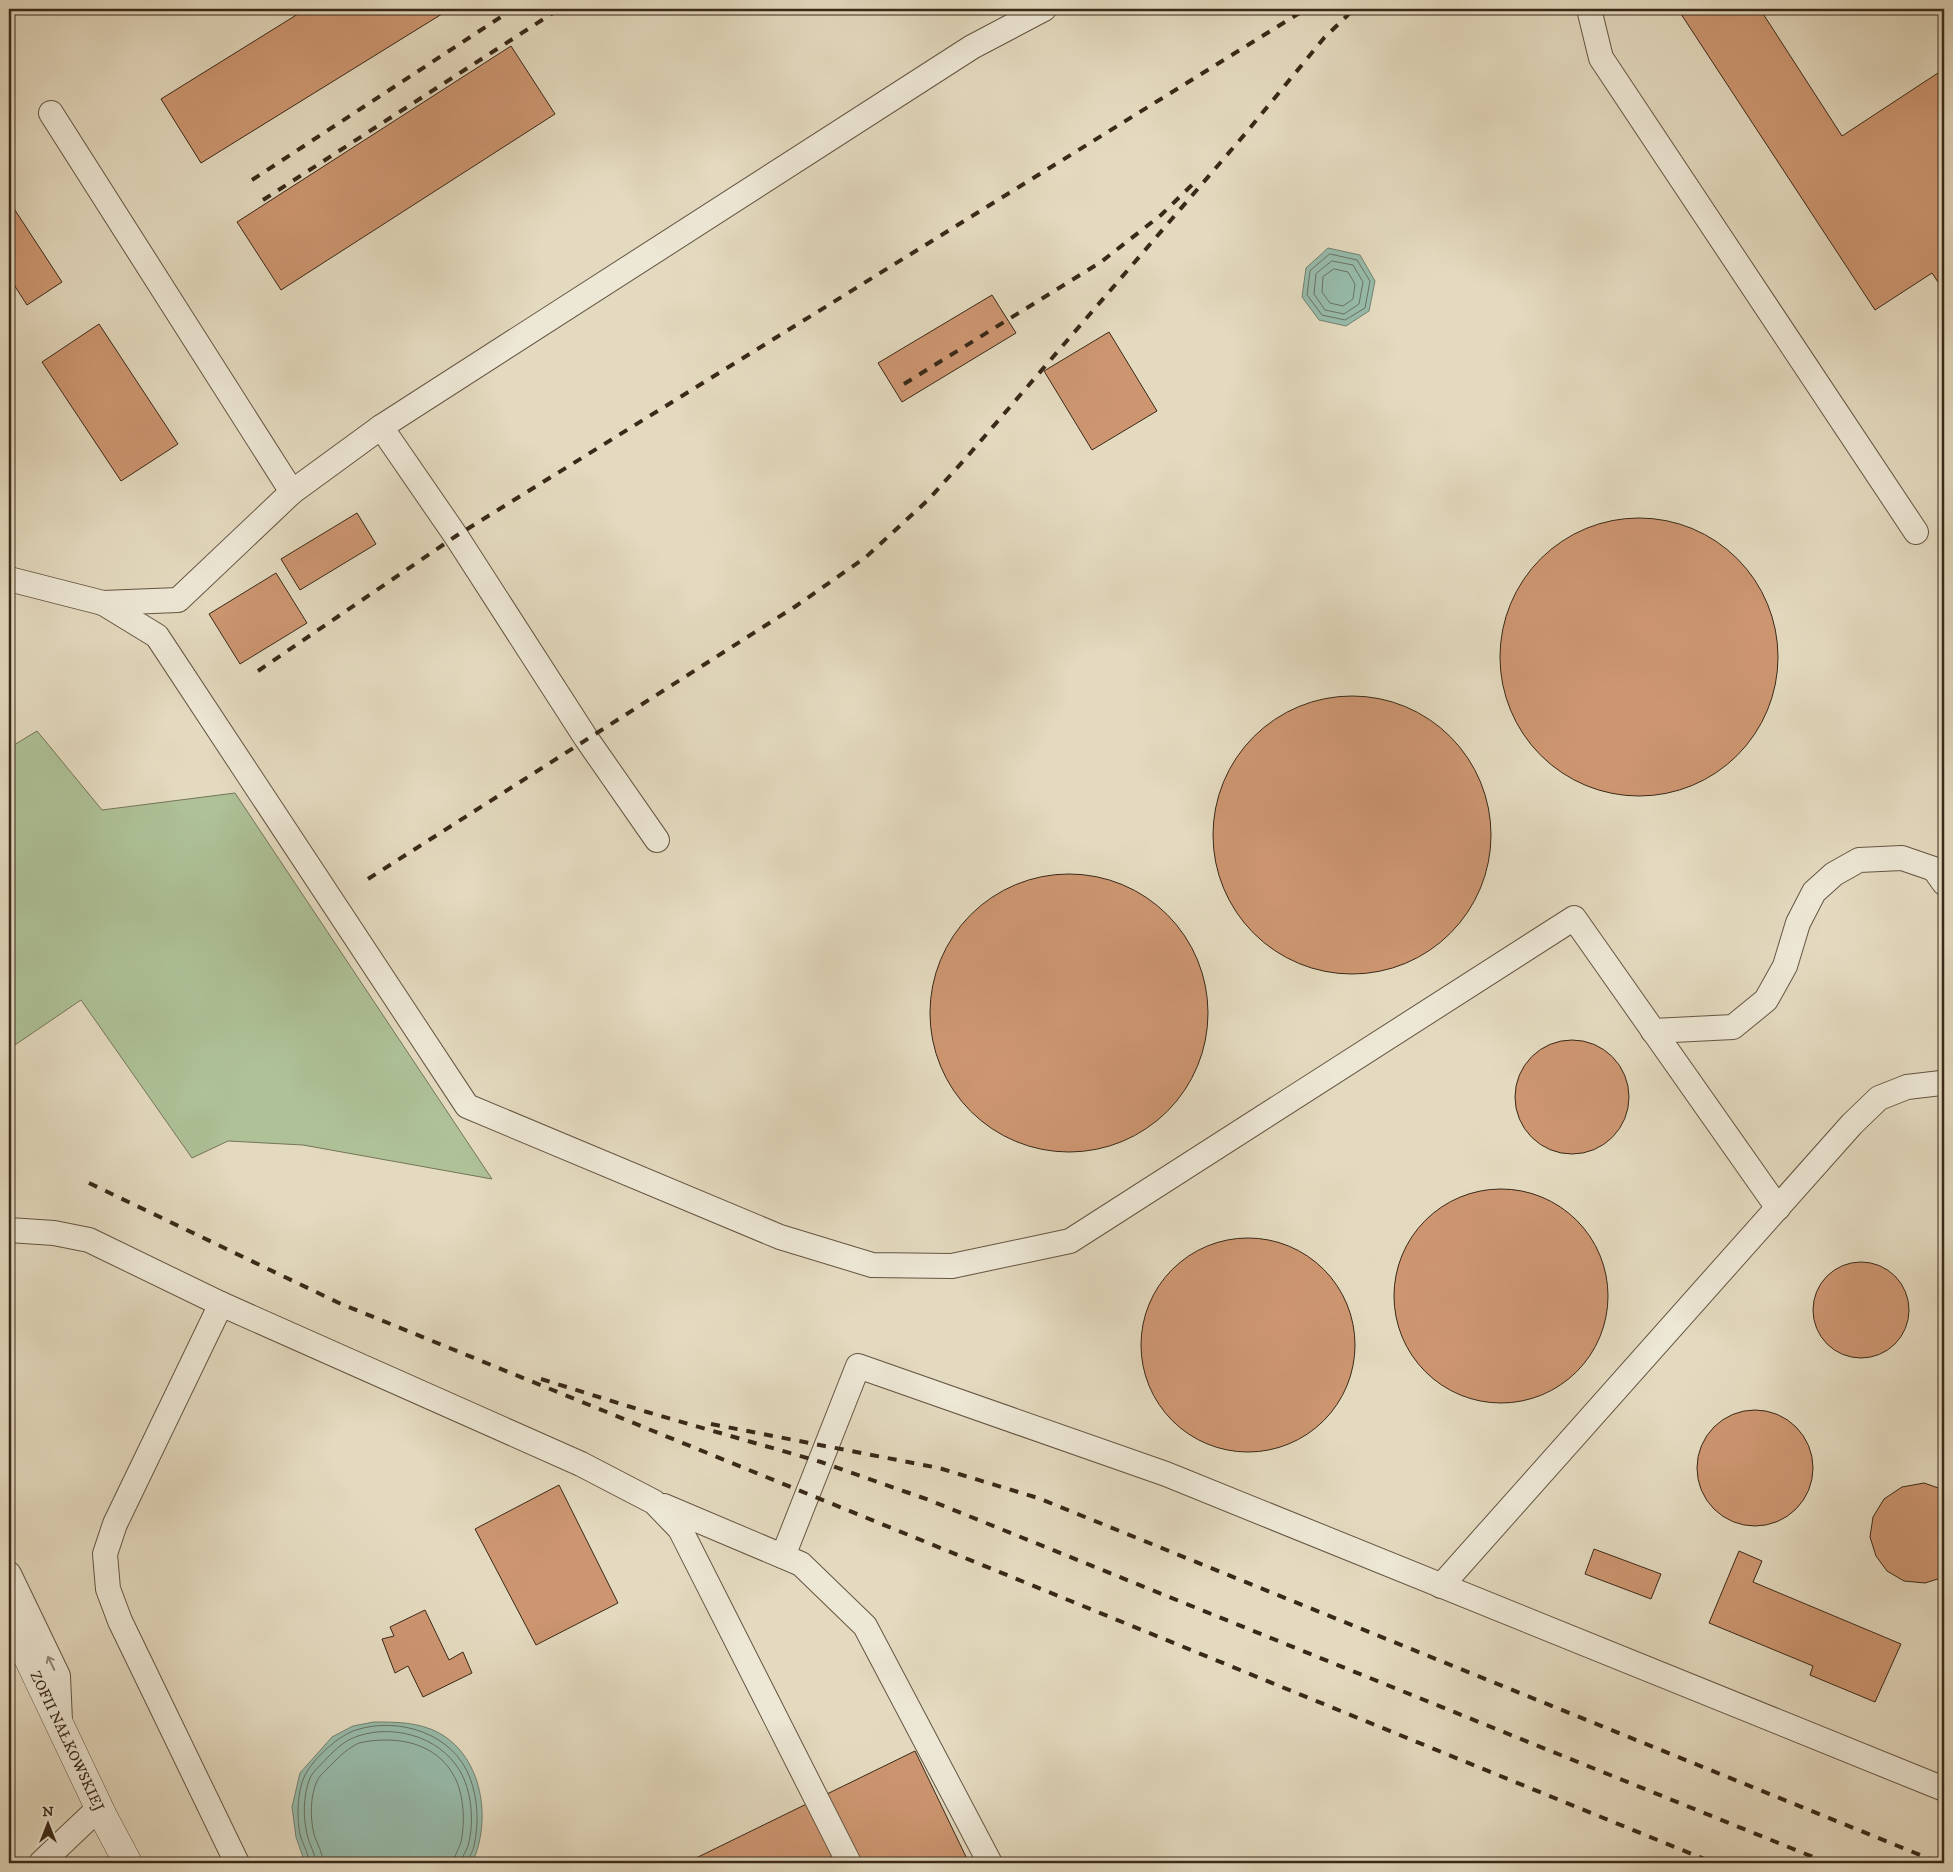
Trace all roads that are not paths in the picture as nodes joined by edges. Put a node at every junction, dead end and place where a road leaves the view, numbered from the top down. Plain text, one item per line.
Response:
1 (1044, 9) edge
2 (1589, 9) edge
3 (51, 113) dead end
4 (381, 427) junction
5 (292, 492) junction
6 (1916, 532) dead end
7 (9, 579) edge
8 (103, 603) junction
9 (657, 840) dead end
10 (1944, 883) edge
11 (1653, 1031) junction
12 (1943, 1082) edge
13 (1778, 1208) junction
14 (9, 1230) edge
15 (221, 1304) junction
16 (654, 1502) junction
17 (782, 1556) junction
18 (9, 1574) edge
19 (1441, 1586) junction
20 (9, 1618) edge
21 (61, 1728) junction
22 (1944, 1789) edge
23 (100, 1807) junction
24 (42, 1863) edge
25 (128, 1863) edge
26 (236, 1863) edge
27 (849, 1863) edge
28 (990, 1863) edge

1 - 4 lane
2 - 6 lane
3 - 5 lane
4 - 5 lane
4 - 9 lane
5 - 8 lane
7 - 8 lane
8 - 11 lane
10 - 11 lane
11 - 13 lane
12 - 13 lane
13 - 19 lane
14 - 15 lane
15 - 16 lane
15 - 26 lane
16 - 17 lane
16 - 27 lane
17 - 19 lane
17 - 28 lane
21 -> 18 lane
19 - 22 lane
20 - 21 street, ZOFII NAŁKOWSKIEJ
21 - 23 street, ZOFII NAŁKOWSKIEJ
23 - 24 lane
23 - 25 street, ZOFII NAŁKOWSKIEJ

